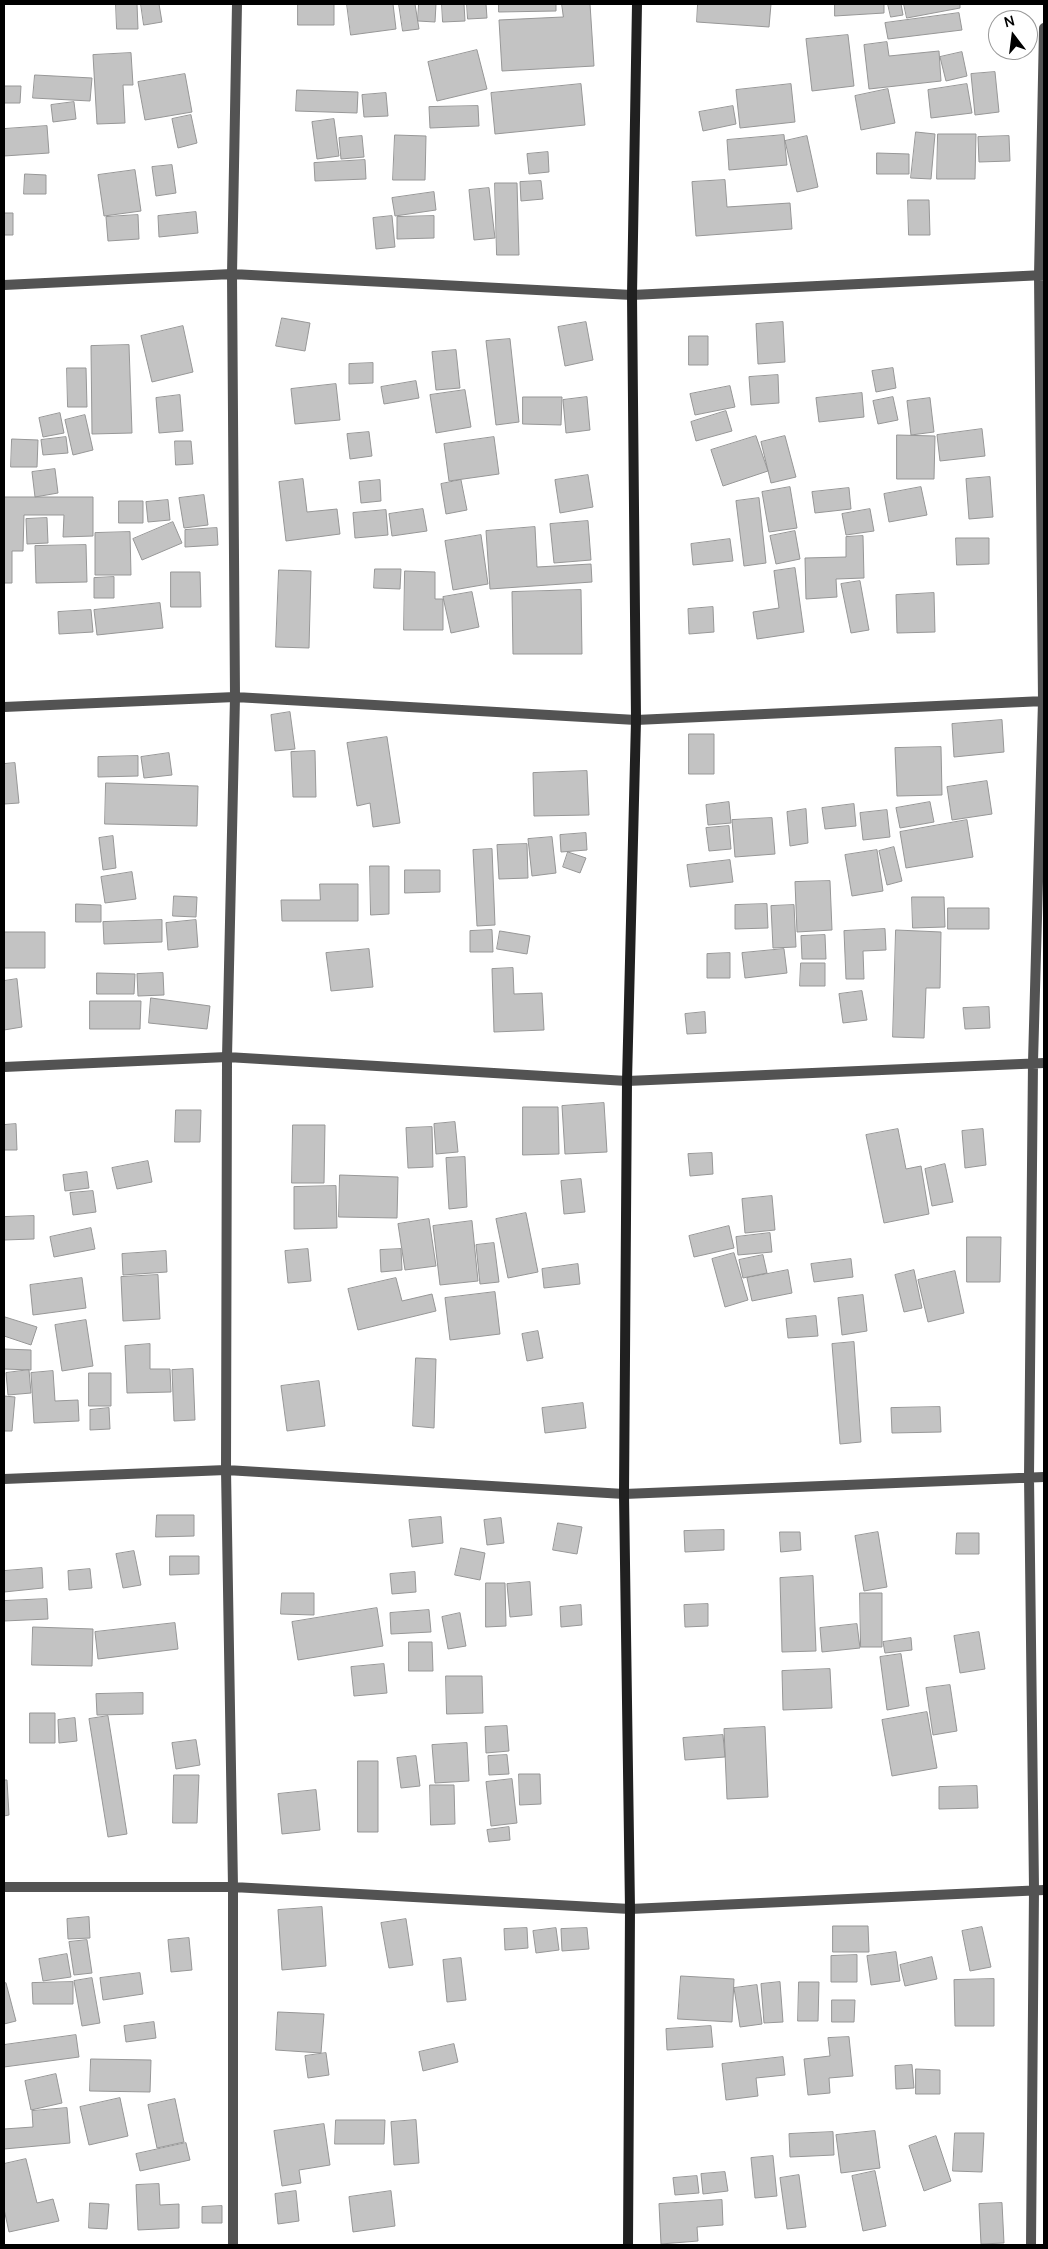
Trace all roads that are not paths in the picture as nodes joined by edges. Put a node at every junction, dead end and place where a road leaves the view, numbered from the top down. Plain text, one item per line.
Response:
1 (237, 4) edge
2 (637, 4) edge
3 (1044, 28) edge
4 (232, 274) junction
5 (1042, 275) edge
6 (4, 285) edge
7 (632, 295) junction
8 (235, 697) junction
9 (1043, 701) edge
10 (4, 707) edge
11 (636, 720) junction
12 (227, 1057) junction
13 (1033, 1062) junction
14 (1044, 1063) edge
15 (4, 1067) edge
16 (627, 1081) junction
17 (226, 1470) junction
18 (1029, 1476) junction
19 (1044, 1477) edge
20 (4, 1479) edge
21 (624, 1494) junction
22 (4, 1886) edge
23 (234, 1887) junction
24 (1039, 1889) edge
25 (630, 1909) junction
26 (232, 2245) edge
27 (628, 2245) edge
28 (1031, 2245) edge

1 - 4 street
2 - 7 street
3 - 5 street
4 - 6 street
4 - 7 street
4 - 8 street
5 - 7 street
5 - 9 street
7 - 11 street
8 - 10 street
8 - 11 street
8 - 12 street
9 - 11 street
9 - 13 street
11 - 16 street
12 - 15 street
12 - 16 street
12 - 17 street
13 - 14 street
13 - 16 street
13 - 18 street
16 - 21 street
17 - 20 street
17 - 21 street
17 - 23 street
18 - 19 street
18 - 21 street
18 - 24 street
21 - 25 street
22 - 23 street
23 - 25 street
23 - 26 street
24 - 25 street
24 - 28 street
25 - 27 street

